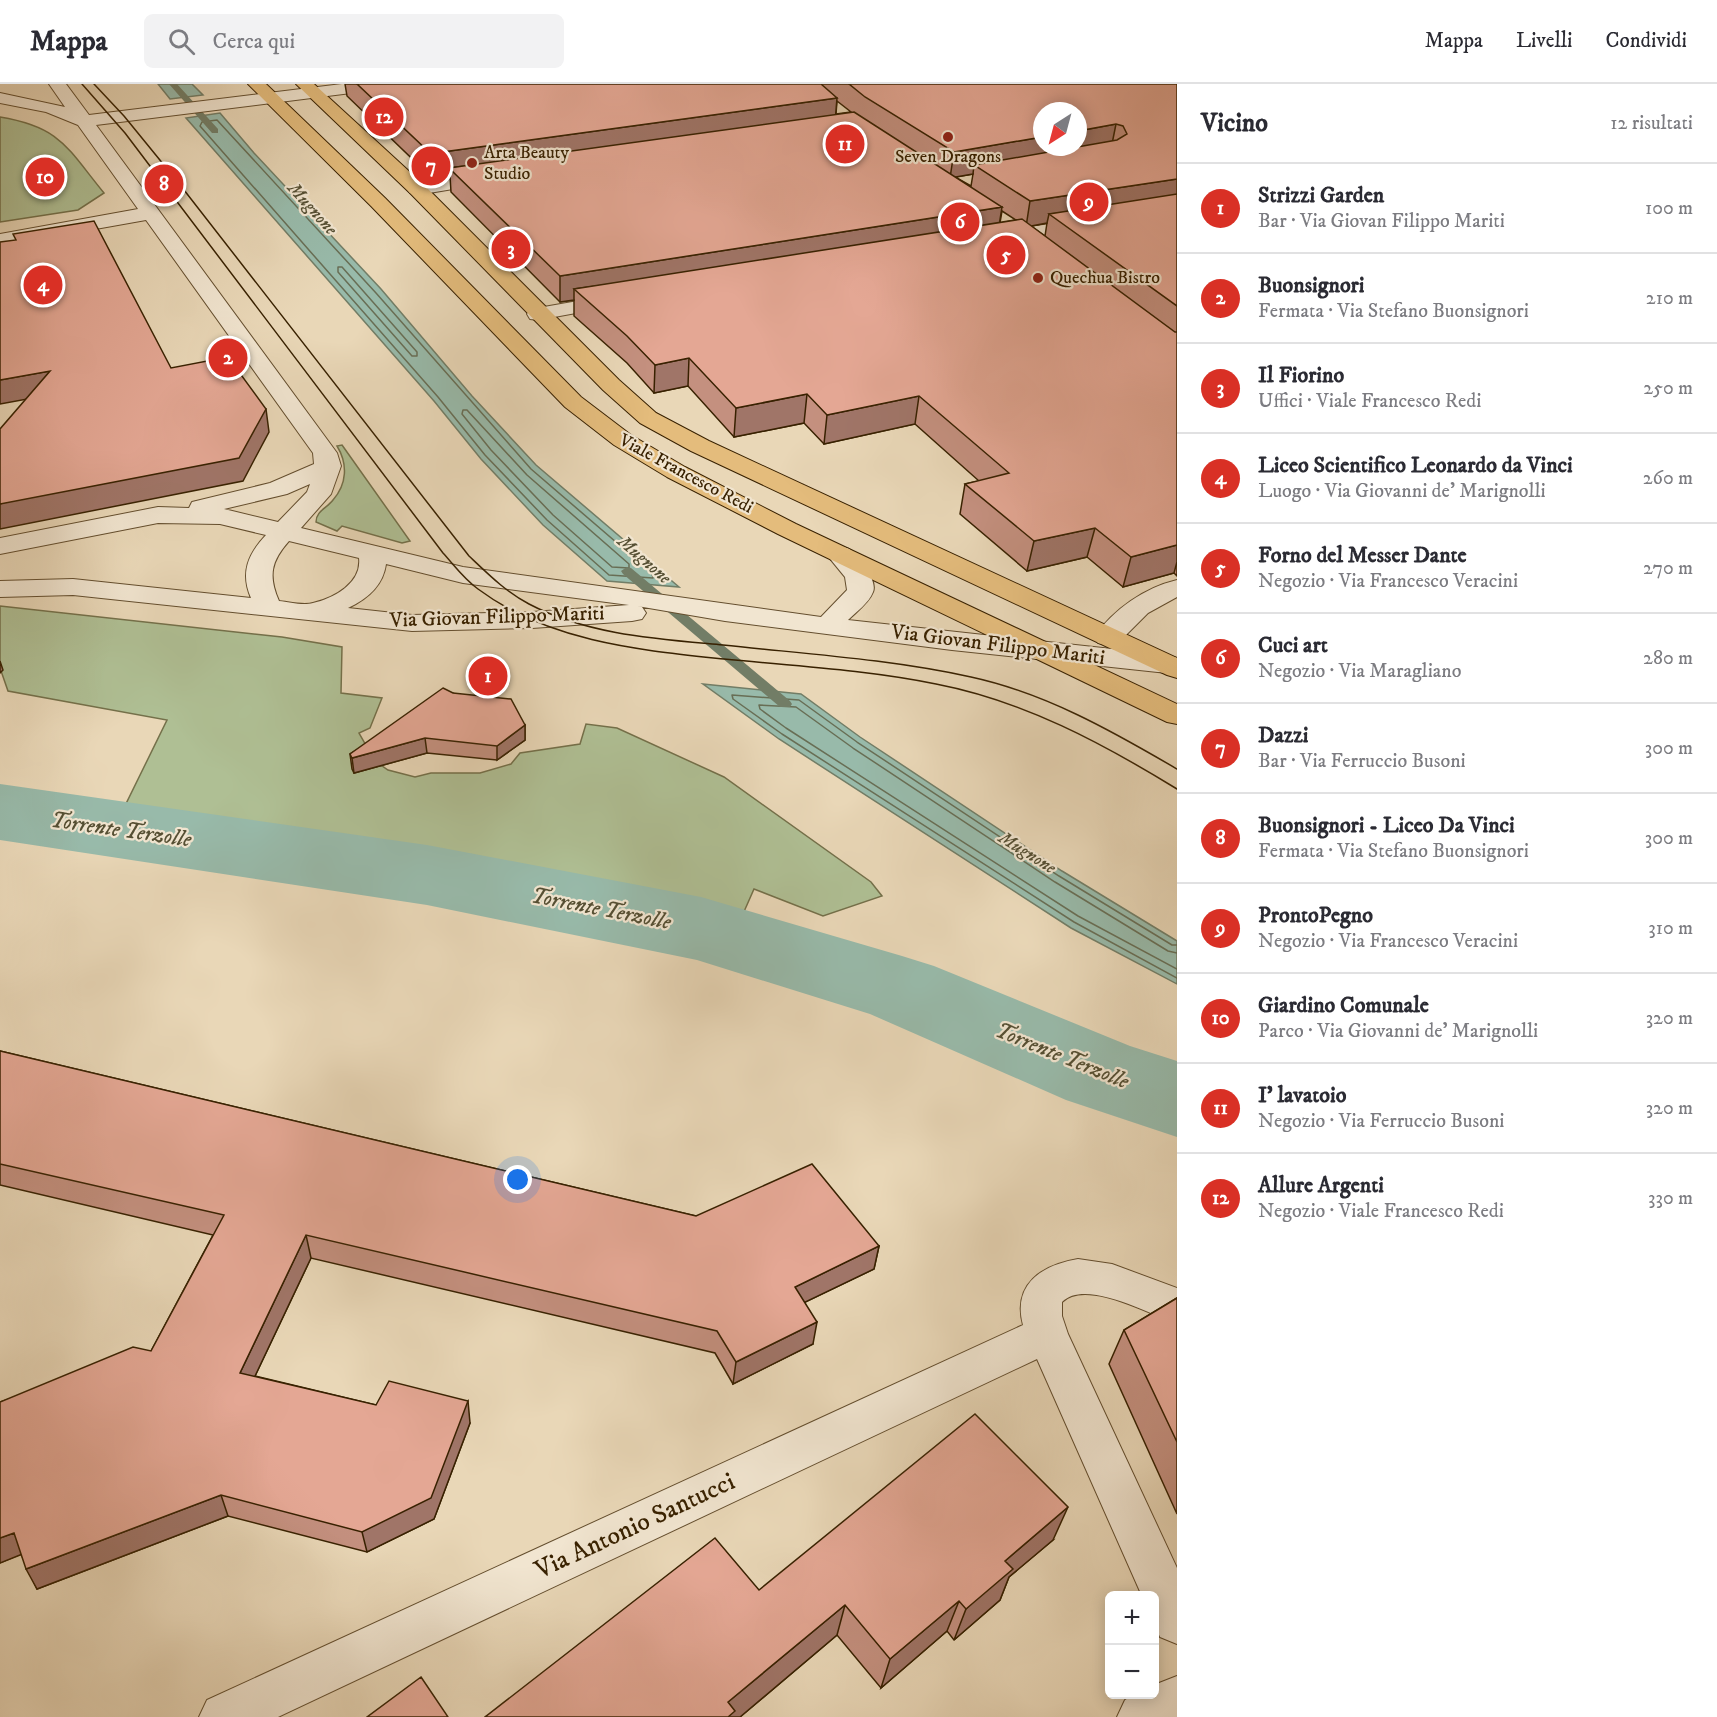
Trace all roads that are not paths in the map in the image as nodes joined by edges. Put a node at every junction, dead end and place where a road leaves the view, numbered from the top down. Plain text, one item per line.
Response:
1 (45, 84) edge
2 (57, 84) edge
3 (384, 84) edge
4 (309, 88) edge
5 (263, 91) edge
6 (0, 97) edge
7 (84, 121) junction
8 (507, 176) edge
9 (417, 189) junction
10 (1177, 211) edge
11 (150, 213) junction
12 (994, 217) edge
13 (1019, 235) junction
14 (0, 240) edge
15 (980, 241) edge
16 (1038, 249) edge
17 (636, 297) edge
18 (538, 314) junction
19 (329, 466) junction
20 (158, 515) junction
21 (283, 531) junction
22 (0, 546) edge
23 (372, 553) junction
24 (840, 555) junction
25 (1177, 588) edge
26 (0, 589) edge
27 (269, 608) junction
28 (725, 613) junction
29 (310, 614) junction
30 (830, 624) junction
31 (1108, 637) junction
32 (1041, 651) junction
33 (1172, 667) edge
34 (1177, 715) edge
35 (1177, 1306) edge
36 (1047, 1334) junction
37 (1177, 1620) edge
38 (1177, 1700) edge
39 (224, 1717) edge
40 (1142, 1717) edge

1 - 6 street
2 - 7 street
3 - 4 street
4 - 5 street
4 - 9 main road, Viale Francesco Redi
5 - 7 street
5 - 24 main road, Viale Francesco Redi
6 - 7 street
7 - 11 street
8 - 9 street
9 - 18 main road, Viale Francesco Redi
10 - 13 street
11 - 14 street
11 - 19 street
12 - 13 street
13 - 15 street
13 - 16 street
17 - 18 street
18 - 31 main road, Viale Francesco Redi
19 - 20 street
19 - 21 street
20 - 21 street, Via Giovan Filippo Mariti
20 - 22 street, Via Giovan Filippo Mariti
21 - 23 street, Via Giovan Filippo Mariti
21 - 27 street
23 - 28 street, Via Giovan Filippo Mariti
23 - 29 street
24 - 30 street
24 - 32 main road, Viale Francesco Redi
25 - 31 street
26 - 27 street, Via Giovan Filippo Mariti
27 - 29 street, Via Giovan Filippo Mariti
28 - 29 street, Via Giovan Filippo Mariti
28 - 30 street, Via Giovan Filippo Mariti
30 - 32 street, Via Giovan Filippo Mariti
31 - 33 main road, Viale Francesco Redi
32 - 33 street, Via Giovan Filippo Mariti
32 - 34 main road, Viale Francesco Redi
35 - 36 street
36 - 37 street
36 - 39 street, Via Antonio Santucci
38 - 40 street

